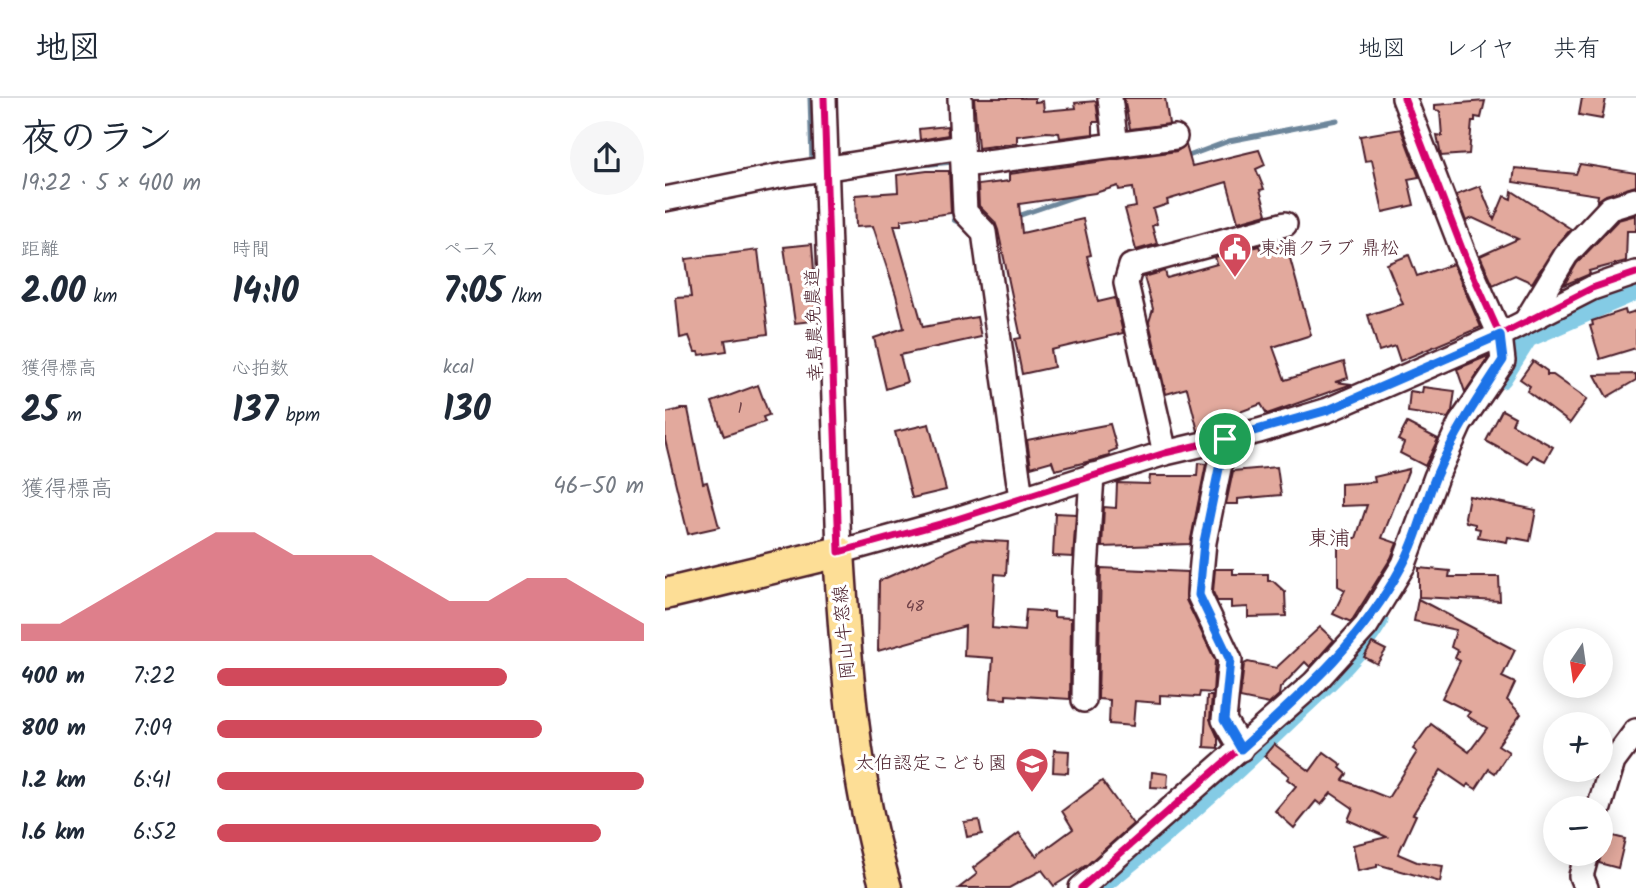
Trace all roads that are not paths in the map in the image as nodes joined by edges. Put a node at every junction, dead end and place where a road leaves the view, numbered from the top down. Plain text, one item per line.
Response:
1 (824, 98) edge
2 (960, 98) edge
3 (1109, 98) edge
4 (1404, 98) edge
5 (1175, 138) dead end
6 (1116, 145) junction
7 (963, 156) junction
8 (827, 168) junction
9 (665, 200) edge
10 (1636, 200) edge
11 (1285, 224) dead end
12 (1636, 273) edge
13 (1526, 321) junction
14 (1500, 335) junction
15 (1225, 439) junction
16 (1165, 453) junction
17 (1092, 475) junction
18 (1021, 498) junction
19 (839, 552) junction
20 (665, 594) edge
21 (1084, 700) dead end
22 (1636, 731) edge
23 (1241, 749) junction
24 (1603, 796) edge
25 (1584, 866) edge
26 (886, 888) edge
27 (1081, 888) edge
28 (1586, 888) edge

1 - 8 street, 幸島農免農道
2 - 7 street
3 - 6 street
4 - 14 street
5 - 6 street
6 - 7 street
7 - 8 street
7 - 18 street
8 - 9 street
8 - 19 street, 幸島農免農道
10 - 13 street
11 - 16 street
12 - 13 street
13 - 14 street
14 - 15 street
14 - 23 street
15 - 16 street
15 - 23 street
16 - 17 street
17 - 18 street
17 - 21 street
18 - 19 street
19 - 20 main road
19 - 26 main road, 岡山牛窓線
22 - 24 street
23 - 27 street
25 - 28 street

